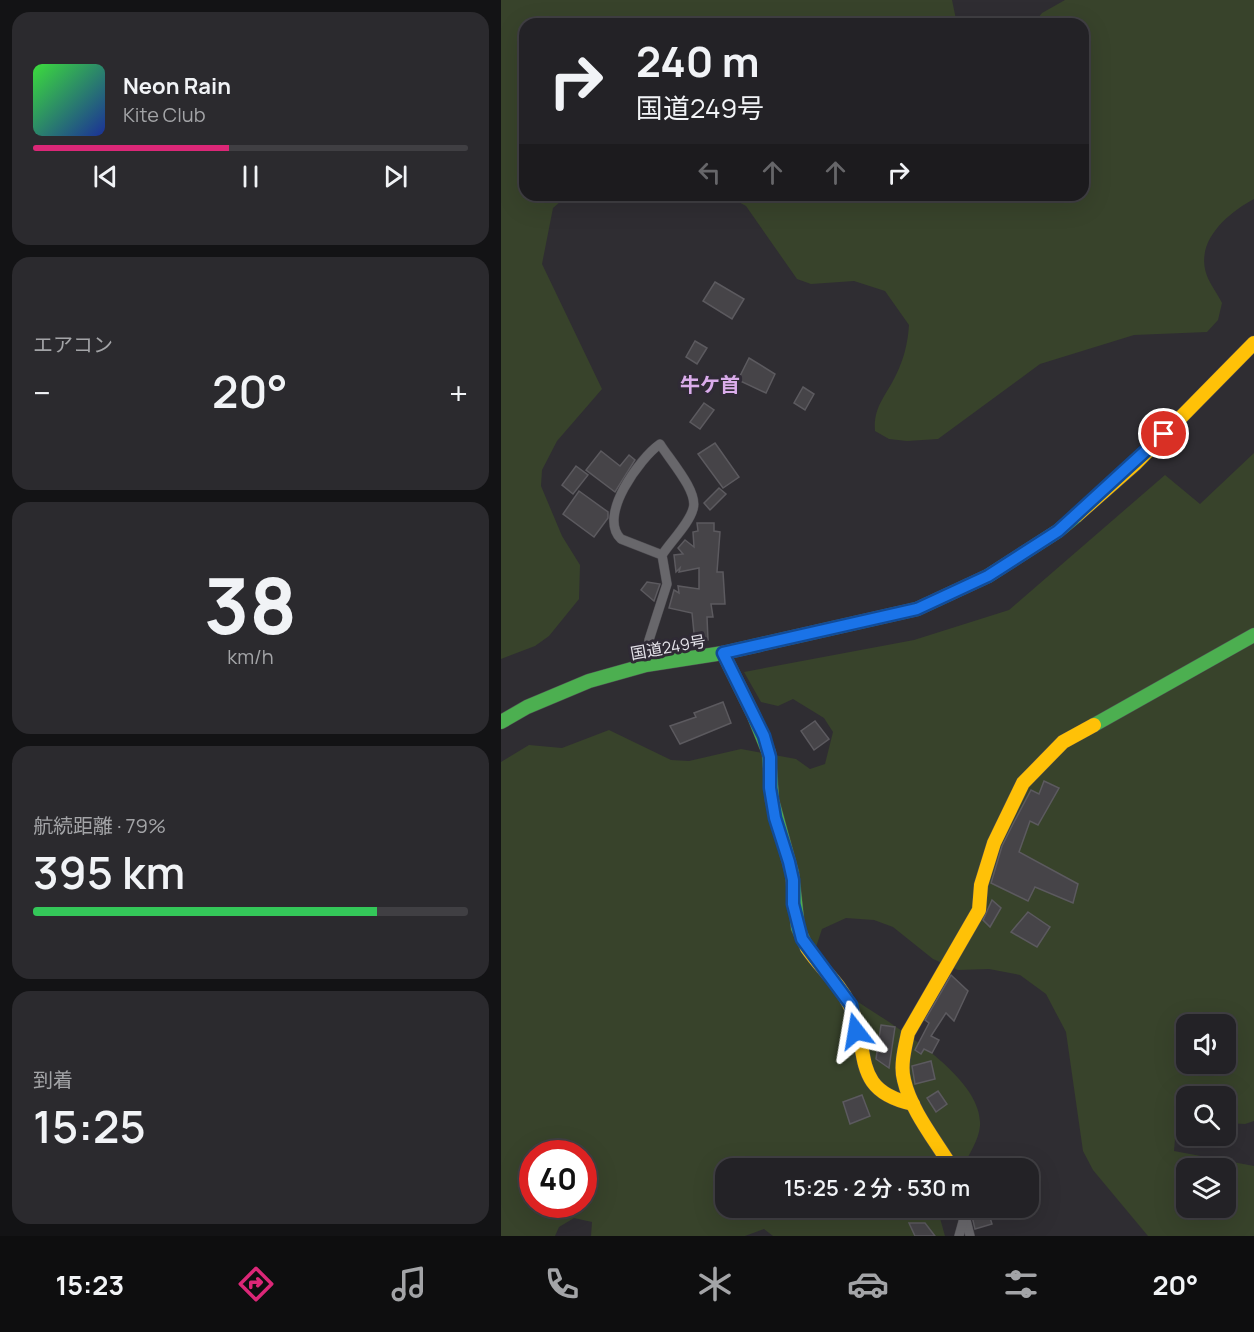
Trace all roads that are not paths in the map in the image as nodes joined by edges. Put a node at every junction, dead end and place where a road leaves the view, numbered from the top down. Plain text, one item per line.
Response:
1 (1254, 343) edge
2 (662, 555) junction
3 (1254, 635) edge
4 (723, 653) junction
5 (646, 665) junction
6 (501, 722) edge
7 (913, 1104) junction
8 (946, 1158) edge
9 (963, 1218) edge
10 (966, 1218) edge
11 (959, 1236) edge
12 (970, 1236) edge

1 - 4 main road, 国道249号
2 - 2 street
2 - 5 street
3 - 7 main road
4 - 5 main road, 国道249号
4 - 7 main road
5 - 6 main road, 国道249号
7 - 8 main road
9 - 11 street
10 - 12 street

